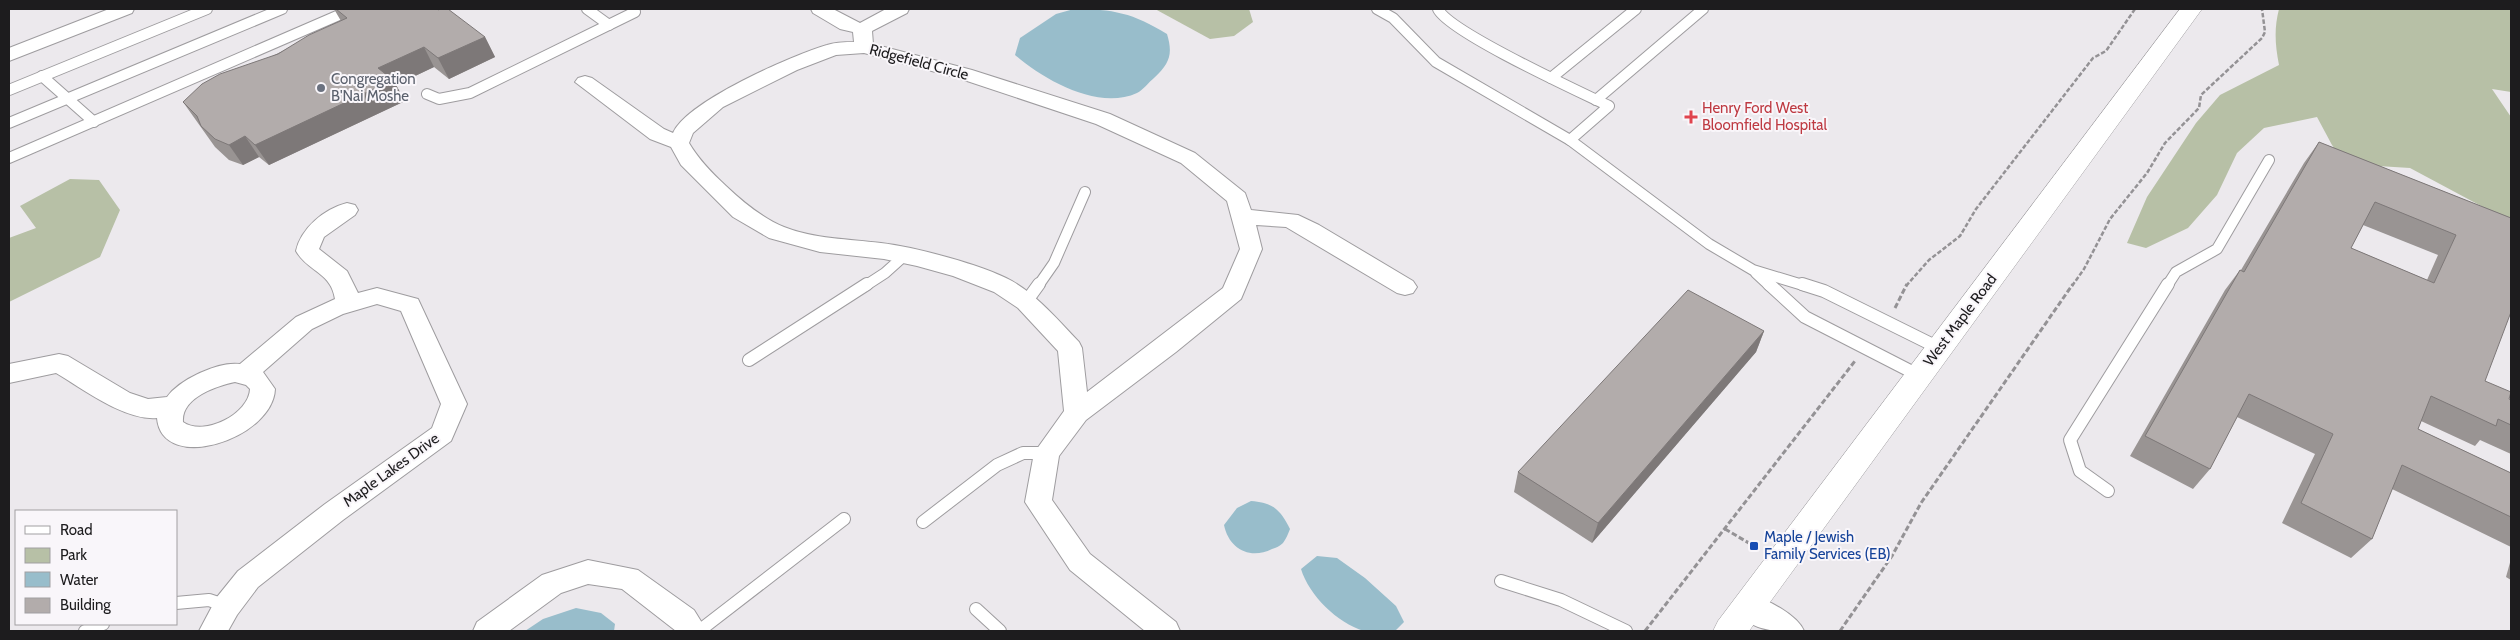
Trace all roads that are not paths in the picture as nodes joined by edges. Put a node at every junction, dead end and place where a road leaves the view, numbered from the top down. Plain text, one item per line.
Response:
1 (125, 9) edge
2 (207, 9) edge
3 (282, 9) edge
4 (353, 9) edge
5 (587, 9) edge
6 (820, 9) edge
7 (900, 9) edge
8 (1377, 9) edge
9 (1438, 9) edge
10 (1636, 9) edge
11 (1703, 9) edge
12 (2191, 9) edge
13 (635, 12) dead end
14 (609, 25) junction
15 (863, 38) junction
16 (9, 55) edge
17 (42, 76) junction
18 (1551, 78) junction
19 (585, 82) dead end
20 (9, 90) edge
21 (427, 94) dead end
22 (67, 98) junction
23 (1596, 100) junction
24 (94, 122) junction
25 (9, 123) edge
26 (1570, 140) junction
27 (680, 143) junction
28 (9, 158) edge
29 (2269, 160) dead end
30 (1085, 192) dead end
31 (347, 210) dead end
32 (1242, 217) junction
33 (905, 256) junction
34 (1753, 270) junction
35 (1405, 287) dead end
36 (1026, 302) junction
37 (348, 304) junction
38 (1939, 348) junction
39 (748, 360) dead end
40 (9, 374) edge
41 (245, 374) junction
42 (1918, 375) junction
43 (175, 406) junction
44 (1077, 413) junction
45 (1048, 453) junction
46 (2108, 492) dead end
47 (844, 519) dead end
48 (924, 522) dead end
49 (1500, 581) dead end
50 (178, 603) edge
51 (227, 606) junction
52 (1750, 606) junction
53 (976, 609) dead end
54 (100, 625) edge
55 (84, 631) edge
56 (213, 631) edge
57 (487, 631) edge
58 (694, 631) edge
59 (699, 631) edge
60 (1000, 631) edge
61 (1166, 631) edge
62 (1626, 631) edge
63 (1730, 631) edge
64 (1790, 631) edge

1 - 16 street
2 - 17 lane
3 - 22 lane
4 - 24 lane
5 - 14 lane
6 - 15 street
7 - 15 street
8 - 26 lane
9 - 18 lane
10 - 18 lane
11 - 23 lane
12 - 38 main road, West Maple Road
13 - 14 lane
14 - 21 lane
15 - 27 street, Ridgefield Circle
15 - 32 street, Ridgefield Circle
17 - 20 lane
17 - 22 lane
18 - 23 lane
19 - 27 street
22 - 24 lane
22 - 25 lane
23 - 26 lane
24 - 28 lane
26 - 34 lane
27 - 33 street
29 - 46 lane
30 - 36 lane
31 - 37 street
32 - 35 street
32 - 44 street, Ridgefield Circle
33 - 36 street
33 - 39 lane
34 - 38 lane
34 - 42 lane
36 - 44 street
37 - 41 street, Maple Lakes Drive
37 - 51 street, Maple Lakes Drive
38 - 42 main road, West Maple Road
40 - 43 street
41 - 43 street
41 - 43 street
42 - 52 main road, West Maple Road
44 - 45 street, Ridgefield Circle
45 - 48 lane
45 - 61 street, Ridgefield Circle
47 - 59 lane
49 - 62 lane
50 - 51 lane
51 - 56 street, Maple Lakes Drive
52 - 63 main road, West Maple Road
52 - 64 street
53 - 60 lane
54 - 55 lane
57 - 58 street

